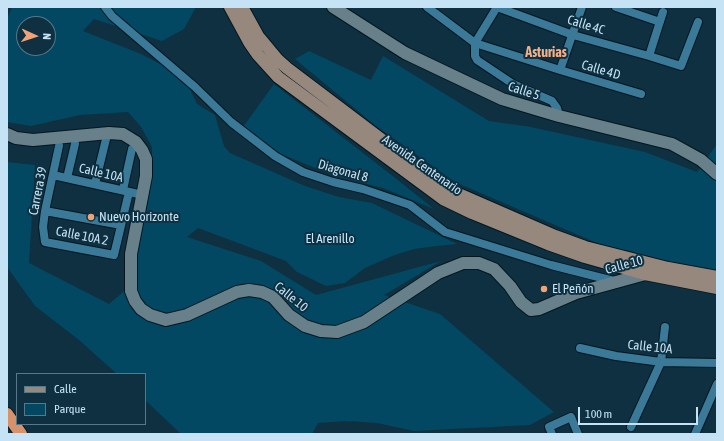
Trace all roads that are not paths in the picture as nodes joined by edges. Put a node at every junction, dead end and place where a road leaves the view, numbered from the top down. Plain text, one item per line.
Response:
1 (105, 7) edge
2 (230, 7) edge
3 (242, 7) edge
4 (332, 7) edge
5 (427, 7) edge
6 (497, 7) edge
7 (582, 7) edge
8 (616, 7) edge
9 (663, 12) dead end
10 (660, 22) junction
11 (698, 22) dead end
12 (572, 35) junction
13 (475, 43) junction
14 (648, 56) junction
15 (560, 70) junction
16 (641, 94) dead end
17 (558, 116) junction
18 (7, 134) edge
19 (107, 135) dead end
20 (75, 144) dead end
21 (59, 146) dead end
22 (132, 149) dead end
23 (717, 174) edge
24 (53, 175) junction
25 (67, 178) junction
26 (95, 184) junction
27 (126, 191) junction
28 (143, 195) junction
29 (45, 211) junction
30 (122, 225) junction
31 (45, 242) joint
32 (668, 268) junction
33 (645, 274) junction
34 (717, 277) edge
35 (617, 282) junction
36 (717, 288) edge
37 (665, 327) dead end
38 (580, 348) dead end
39 (661, 362) junction
40 (717, 363) edge
41 (717, 384) edge
42 (7, 414) edge
43 (631, 427) dead end
44 (551, 430) edge
45 (20, 434) edge
46 (578, 434) edge
47 (695, 434) edge

1 - 35 street, Diagonal 8
2 - 33 main road, Avenida Centenario
3 - 32 main road, Avenida Centenario
4 - 17 street, Calle 5
5 - 13 street, Calle 4D
6 - 12 street, Calle 4C
6 - 13 street
7 - 12 street
8 - 10 street
9 - 10 street
10 - 14 street
11 - 14 street, Calle 4C
12 - 14 street, Calle 4C
12 - 15 street
13 - 15 street, Calle 4D
13 - 17 street
15 - 16 street, Calle 4D
17 - 23 street, Calle 5
18 - 28 street, Calle 10
19 - 26 street
20 - 25 street
21 - 24 street, Carrera 39
22 - 27 street
24 - 25 street, Calle 10A
24 - 29 street, Carrera 39
25 - 26 street, Calle 10A
26 - 27 street, Calle 10A
27 - 28 street, Calle 10A
27 - 30 street
28 - 35 street, Calle 10
29 - 30 street
29 - 31 street, Carrera 39
30 - 31 street, Calle 10A 2
32 - 33 street, Calle 10
32 - 34 main road, Avenida Centenario
33 - 35 street, Calle 10
33 - 36 main road, Avenida Centenario
37 - 39 street
38 - 39 street, Calle 10A
39 - 40 street, Calle 10A
39 - 43 street
41 - 47 street
42 - 45 highway
44 - 46 street

